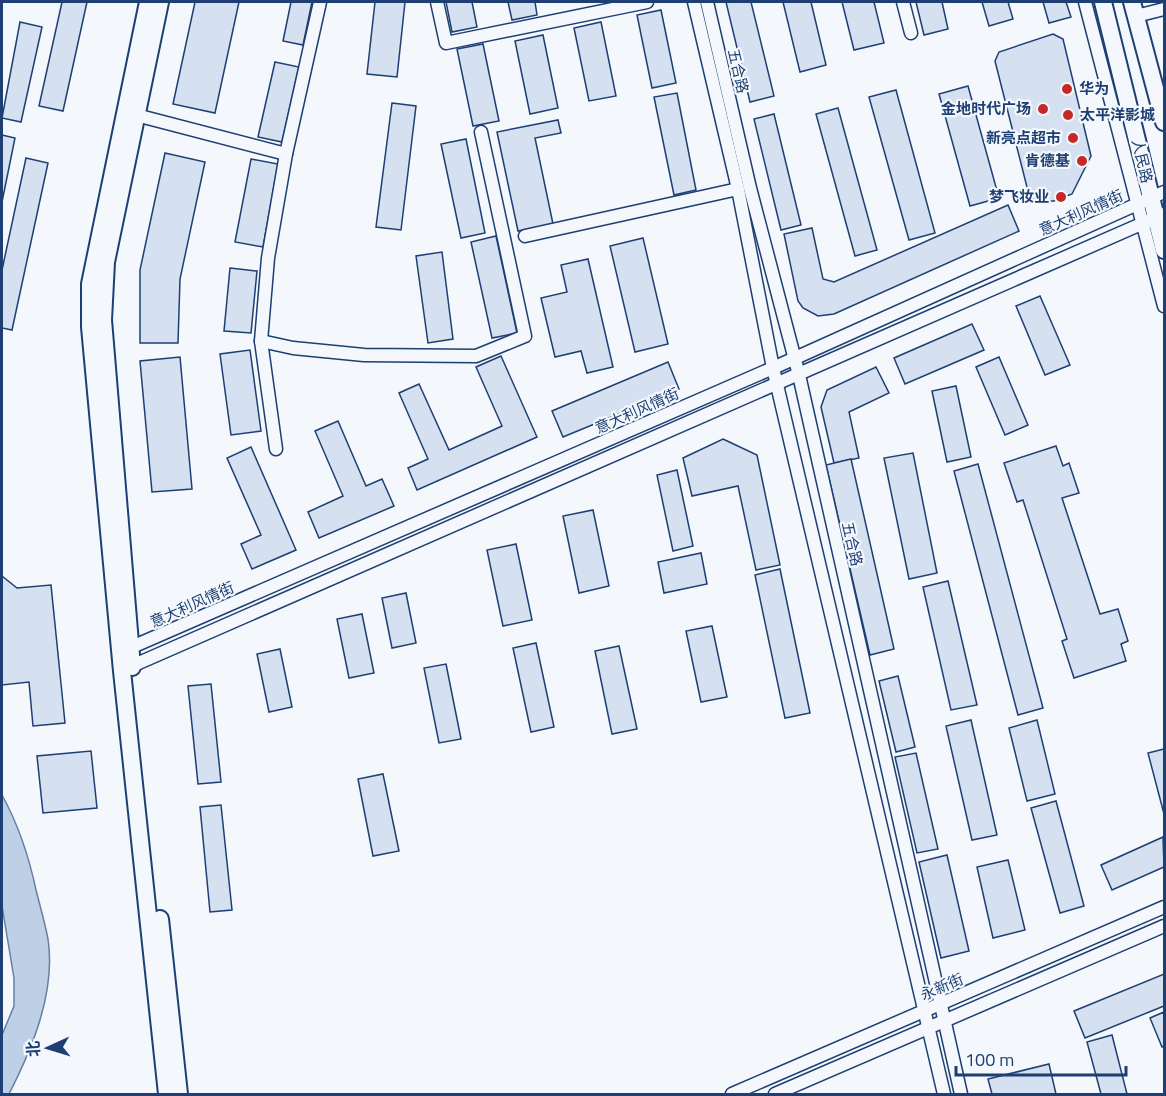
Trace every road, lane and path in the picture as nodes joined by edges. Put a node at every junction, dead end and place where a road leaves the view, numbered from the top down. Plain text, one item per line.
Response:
1 (148, 2) edge
2 (160, 2) edge
3 (320, 2) edge
4 (437, 2) edge
5 (647, 2) edge
6 (694, 2) edge
7 (707, 2) edge
8 (903, 2) edge
9 (1085, 2) edge
10 (1103, 2) edge
11 (1134, 9) edge
12 (1164, 9) edge
13 (911, 33) dead end
14 (136, 115) junction
15 (1164, 122) edge
16 (481, 132) dead end
17 (286, 154) junction
18 (738, 189) junction
19 (1151, 198) edge
20 (1154, 218) edge
21 (525, 236) dead end
22 (1164, 250) edge
23 (1164, 306) edge
24 (261, 341) junction
25 (793, 359) junction
26 (773, 368) junction
27 (798, 375) junction
28 (777, 385) junction
29 (276, 449) dead end
30 (125, 650) junction
31 (127, 668) junction
32 (1164, 907) edge
33 (1164, 926) edge
34 (942, 1004) junction
35 (925, 1011) junction
36 (945, 1021) junction
37 (929, 1028) junction
38 (167, 1095) edge
39 (179, 1095) edge
40 (732, 1095) edge
41 (775, 1095) edge
42 (944, 1095) edge
43 (961, 1095) edge

1 - 30 main road
2 - 14 main road
3 - 17 street
4 - 5 street
6 - 18 street, 五合路
7 - 25 street, 五合路
8 - 13 street
9 - 19 street
10 - 19 main road, 人民路
11 - 12 street
11 - 15 main road
14 - 17 street
14 - 30 main road
16 - 24 street
17 - 24 street
18 - 21 street
18 - 26 street, 五合路
19 - 20 main road, 人民路
19 - 25 street, 意大利风情街
20 - 22 main road, 人民路
20 - 23 street
20 - 27 street, 意大利风情街
24 - 29 street
25 - 26 street, 意大利风情街
25 - 27 street, 五合路
26 - 28 street, 五合路
26 - 30 street, 意大利风情街
27 - 28 street, 意大利风情街
27 - 34 street, 五合路
28 - 31 street, 意大利风情街
28 - 35 street, 五合路
30 - 31 main road
31 - 38 main road
31 - 39 main road
32 - 34 street, 永新街
33 - 36 street
34 - 35 street, 永新街
34 - 36 street, 五合路
35 - 37 street, 五合路
35 - 40 street, 永新街
36 - 37 street
36 - 43 street, 五合路
37 - 41 street
37 - 42 street, 五合路

